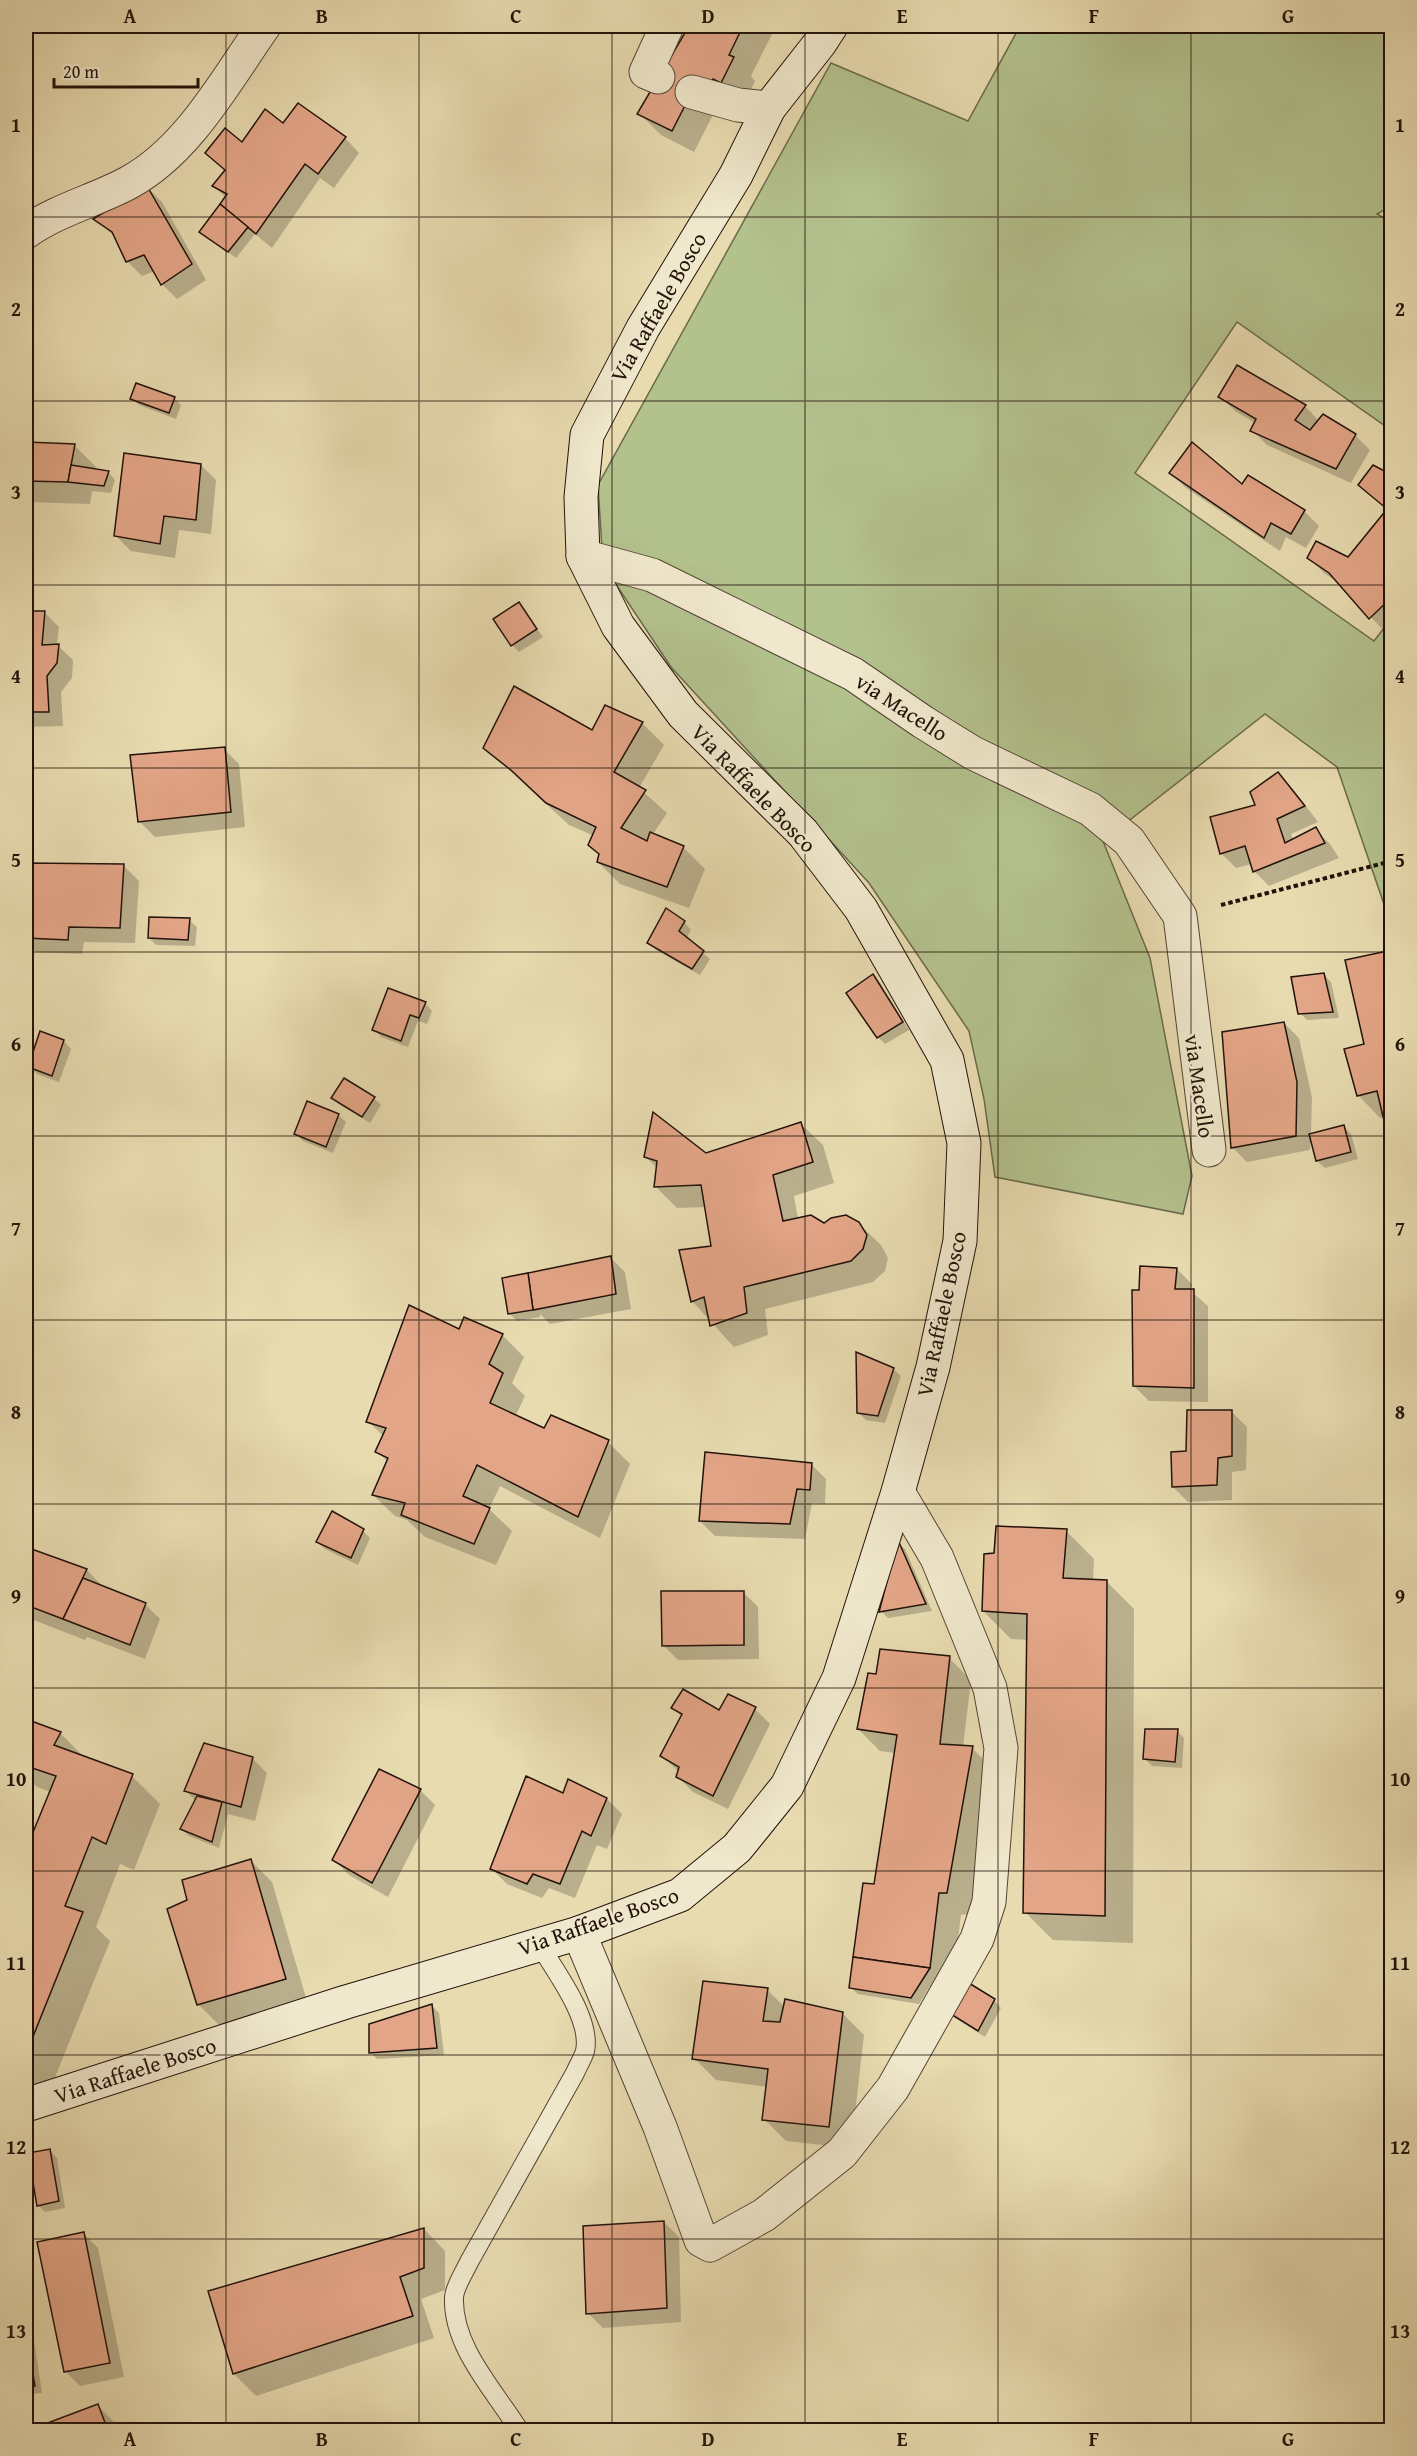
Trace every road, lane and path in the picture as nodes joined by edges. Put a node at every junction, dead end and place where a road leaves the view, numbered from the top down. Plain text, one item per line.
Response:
1 (264, 26) edge
2 (667, 26) edge
3 (831, 26) edge
4 (658, 77) dead end
5 (692, 92) dead end
6 (769, 108) junction
7 (26, 232) edge
8 (583, 556) junction
9 (1392, 861) edge
10 (1179, 916) junction
11 (1209, 1150) dead end
12 (898, 1492) junction
13 (579, 1933) junction
14 (539, 1944) junction
15 (26, 2105) edge
16 (519, 2430) edge

1 - 7 street
2 - 4 street
3 - 6 street, Via Raffaele Bosco
5 - 6 street
6 - 8 street, Via Raffaele Bosco
8 - 10 street, via Macello
8 - 12 street, Via Raffaele Bosco
9 - 10 path
10 - 11 street, via Macello
12 - 13 street, Via Raffaele Bosco
12 - 13 street
13 - 14 street, Via Raffaele Bosco
14 - 15 street, Via Raffaele Bosco
14 - 16 lane

